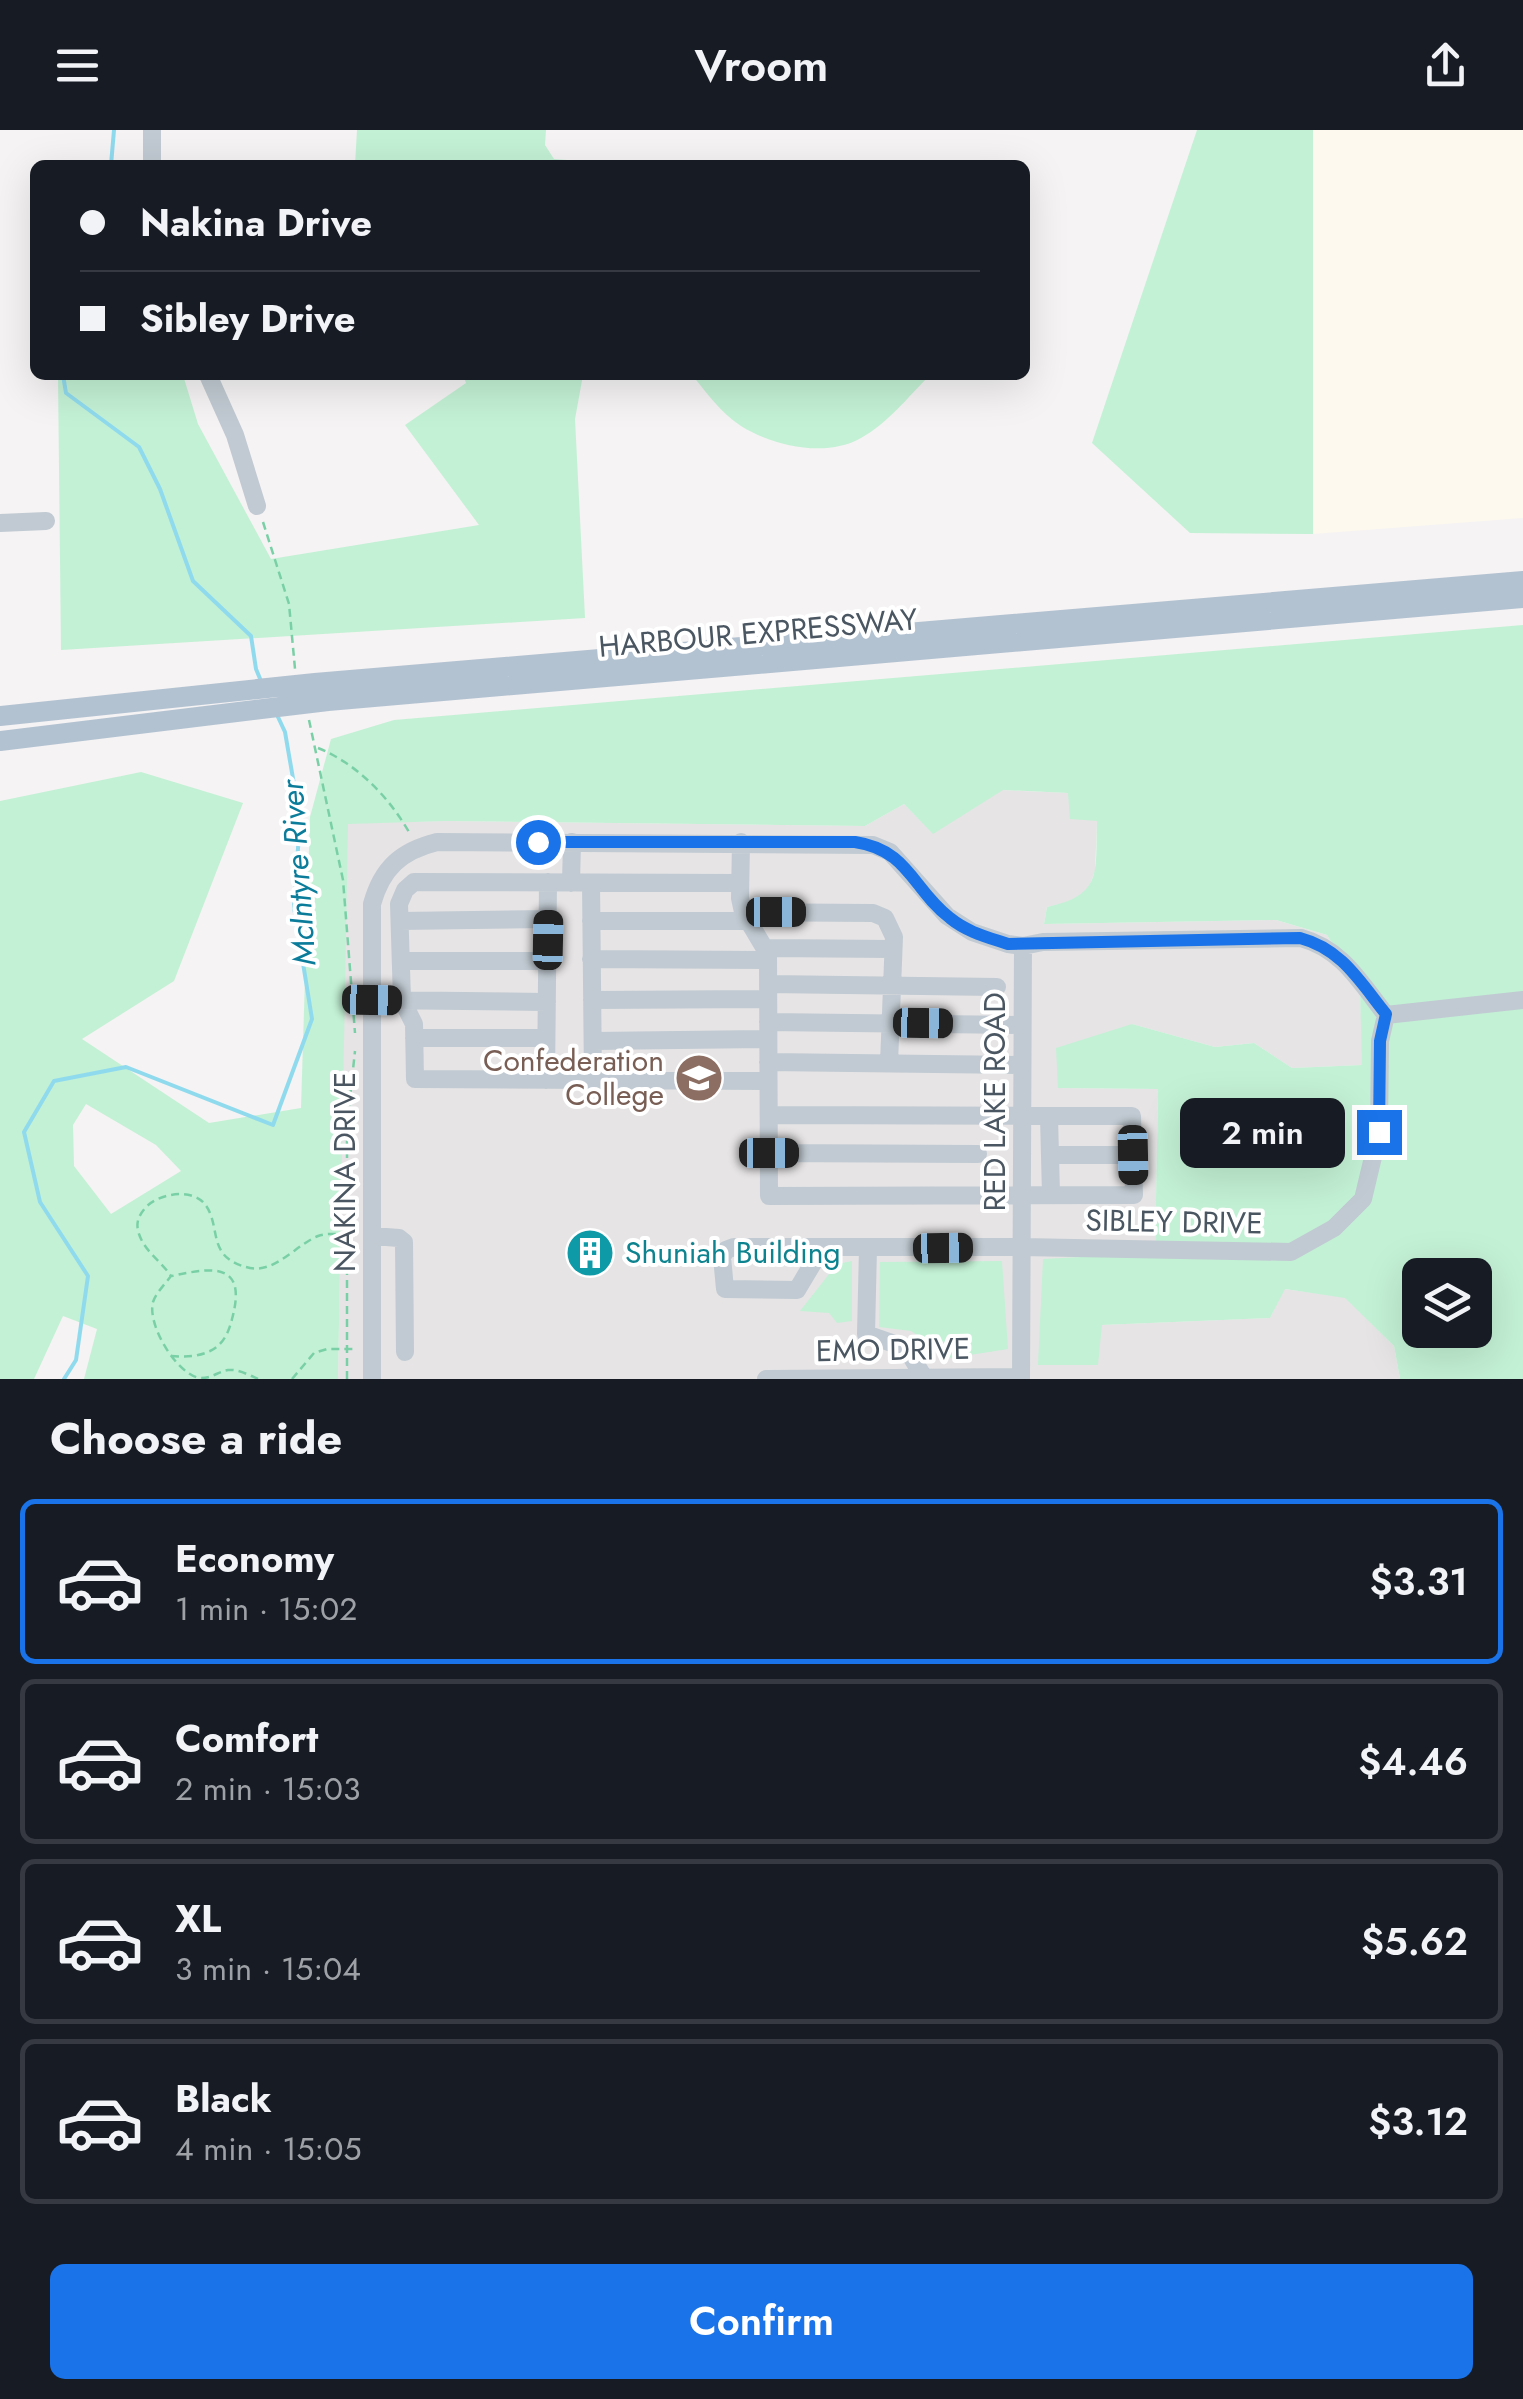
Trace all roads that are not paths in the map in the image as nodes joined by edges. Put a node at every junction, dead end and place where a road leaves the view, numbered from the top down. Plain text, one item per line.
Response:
1 (152, 130) edge
2 (152, 160) edge
3 (210, 380) edge
4 (257, 506) road end
5 (46, 521) dead end
6 (0, 523) edge
7 (1523, 581) edge
8 (1523, 598) edge
9 (0, 716) edge
10 (0, 742) edge
11 (572, 842) junction
12 (741, 842) junction
13 (548, 882) junction
14 (571, 882) junction
15 (591, 883) junction
16 (740, 883) junction
17 (746, 917) junction
18 (548, 920) junction
19 (400, 921) junction
20 (591, 921) junction
21 (1023, 946) junction
22 (893, 949) junction
23 (767, 954) junction
24 (592, 960) junction
25 (401, 961) junction
26 (547, 961) junction
27 (891, 986) junction
28 (998, 987) dead end
29 (768, 992) junction
30 (372, 1000) junction
31 (402, 1000) junction
32 (592, 1000) junction
33 (1523, 1000) edge
34 (546, 1002) junction
35 (1386, 1014) junction
36 (890, 1023) junction
37 (1021, 1024) junction
38 (768, 1030) junction
39 (414, 1038) junction
40 (546, 1038) junction
41 (593, 1041) junction
42 (890, 1064) junction
43 (1022, 1065) junction
44 (768, 1072) junction
45 (546, 1080) junction
46 (593, 1081) junction
47 (769, 1115) junction
48 (1022, 1116) junction
49 (1050, 1116) junction
50 (769, 1153) junction
51 (978, 1154) dead end
52 (1050, 1155) junction
53 (1133, 1155) junction
54 (1022, 1195) junction
55 (1051, 1195) junction
56 (373, 1236) junction
57 (1022, 1247) junction
58 (822, 1248) junction
59 (868, 1248) junction
60 (405, 1352) dead end
61 (923, 1376) junction
62 (864, 1378) edge
63 (1021, 1378) edge
64 (372, 1379) edge
65 (766, 1379) edge

1 - 2 street
3 - 4 street
5 - 6 street
7 - 9 main road, HARBOUR EXPRESSWAY
8 - 10 main road, HARBOUR EXPRESSWAY
11 - 12 street
11 - 14 street
11 - 30 street, NAKINA DRIVE
12 - 16 street
12 - 21 street
13 - 14 street
13 - 18 street
13 - 19 street
14 - 15 street
15 - 16 street
15 - 20 street
16 - 17 street
17 - 20 street
17 - 22 street
17 - 23 street
18 - 19 street
18 - 26 street
19 - 25 street
20 - 24 street
21 - 35 street
21 - 37 street, RED LAKE ROAD
22 - 23 street
22 - 27 street
23 - 24 street
23 - 29 street
24 - 32 street
25 - 26 street
25 - 31 street
26 - 34 street
27 - 28 street
27 - 29 street
27 - 36 street
29 - 32 street
29 - 38 street
30 - 31 street
30 - 56 street, NAKINA DRIVE
31 - 34 street
31 - 39 street
32 - 41 street
33 - 35 street
34 - 40 street
35 - 57 street, SIBLEY DRIVE
36 - 37 street
36 - 38 street
36 - 42 street
37 - 43 street, RED LAKE ROAD
38 - 41 street
38 - 44 street
39 - 40 street
39 - 45 street
40 - 45 street
41 - 46 street
42 - 43 street
42 - 44 street
43 - 48 street, RED LAKE ROAD
44 - 46 street
44 - 47 street
45 - 46 street
47 - 48 street
47 - 50 street
48 - 49 street
48 - 54 street, RED LAKE ROAD
49 - 52 street
49 - 53 street
50 - 51 street
50 - 54 street
52 - 53 street
52 - 55 street
53 - 55 street
54 - 55 street
54 - 57 street, RED LAKE ROAD
56 - 60 street
56 - 64 street, NAKINA DRIVE
57 - 59 street, SIBLEY DRIVE
57 - 63 street, RED LAKE ROAD
58 - 58 street, SIBLEY DRIVE
58 - 59 street, SIBLEY DRIVE
59 - 61 street
61 - 62 street, EMO DRIVE
61 - 63 street, EMO DRIVE
62 - 65 street, EMO DRIVE

